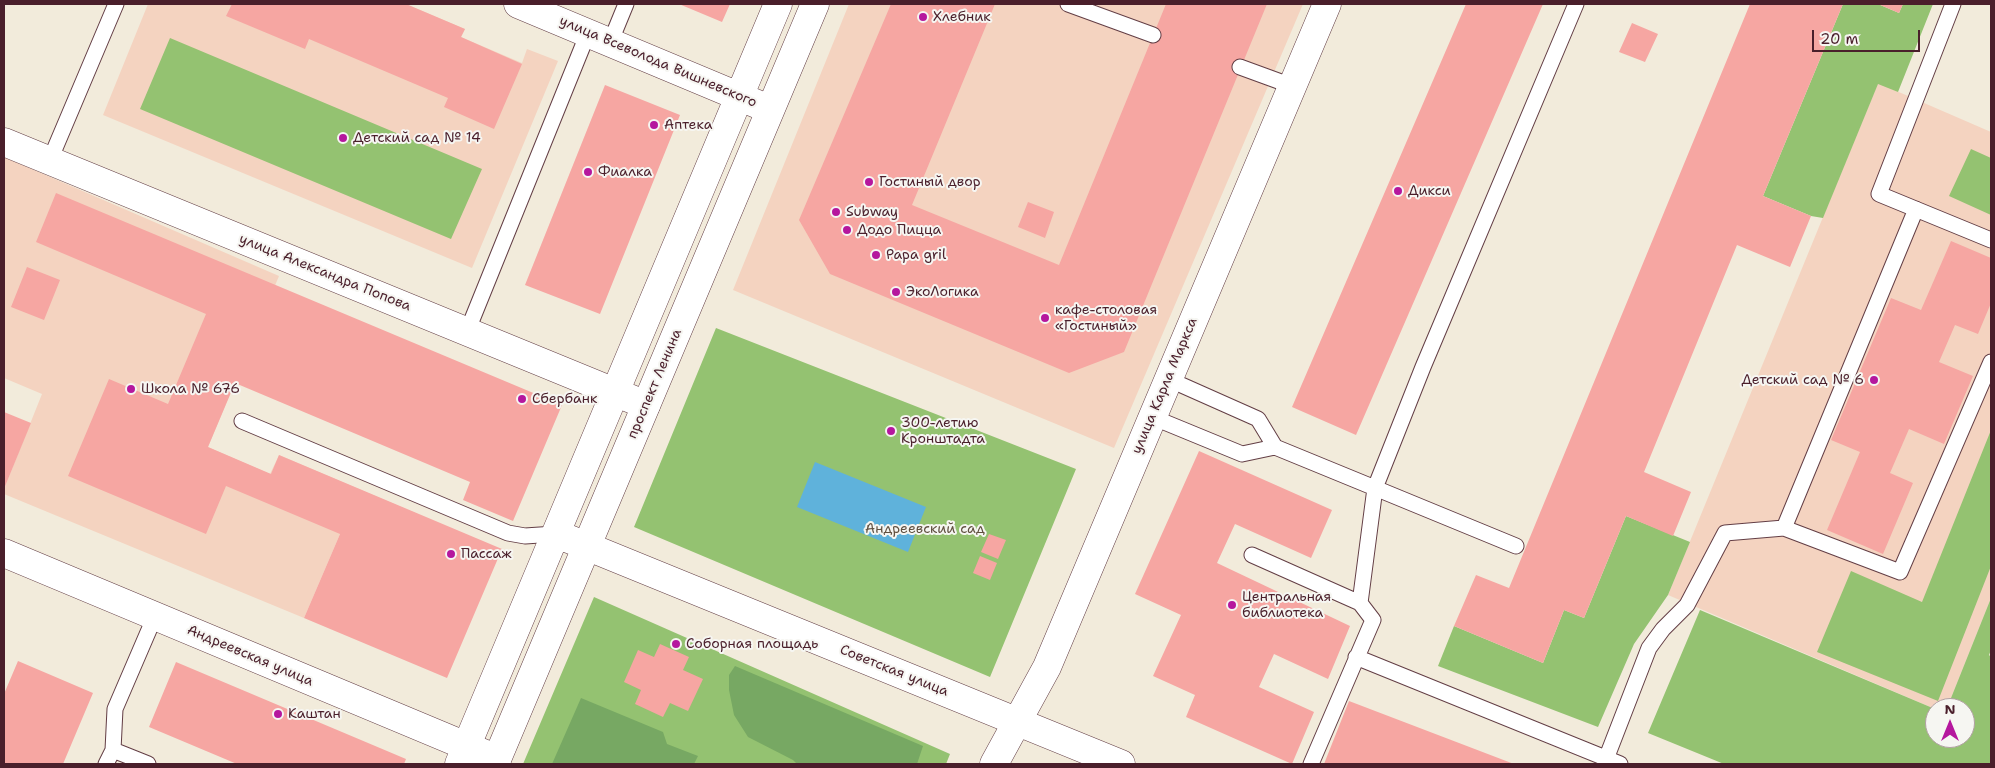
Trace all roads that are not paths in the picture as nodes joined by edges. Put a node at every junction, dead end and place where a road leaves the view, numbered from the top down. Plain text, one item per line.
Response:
1 (116, 4) edge
2 (518, 4) edge
3 (626, 4) edge
4 (778, 4) edge
5 (815, 4) edge
6 (1068, 4) edge
7 (1327, 4) edge
8 (1576, 4) edge
9 (1953, 4) edge
10 (1153, 35) dead end
11 (599, 38) junction
12 (1240, 67) dead end
13 (1292, 86) junction
14 (739, 97) junction
15 (770, 109) junction
16 (4, 142) edge
17 (50, 160) junction
18 (1916, 209) junction
19 (1991, 240) edge
20 (467, 332) junction
21 (1991, 362) edge
22 (1168, 379) junction
23 (615, 392) junction
24 (646, 405) junction
25 (1152, 417) junction
26 (242, 421) dead end
27 (1275, 447) junction
28 (1375, 488) junction
29 (1784, 528) junction
30 (556, 534) junction
31 (587, 546) junction
32 (1516, 546) dead end
33 (4, 553) edge
34 (1252, 555) dead end
35 (1360, 603) junction
36 (155, 616) junction
37 (1356, 657) junction
38 (1018, 722) junction
39 (113, 750) junction
40 (463, 756) edge
41 (496, 762) edge
42 (1613, 762) edge
43 (106, 764) edge
44 (148, 764) edge
45 (994, 764) edge
46 (1121, 764) edge
47 (1311, 764) edge

1 - 17 lane
2 - 11 street, улица Всеволода Вишневского
3 - 11 lane
4 - 14 street
5 - 15 street, проспект Ленина
6 - 10 lane
7 - 13 street, улица Карла Маркса
8 - 28 lane
9 - 18 lane
11 - 14 street, улица Всеволода Вишневского
11 - 20 lane
12 - 13 lane
13 - 22 street, улица Карла Маркса
14 - 15 street, улица Всеволода Вишневского
14 - 23 street
15 - 24 street, проспект Ленина
16 - 17 street, улица Александра Попова
17 - 20 street, улица Александра Попова
18 - 19 lane
18 - 29 lane
20 - 23 street, улица Александра Попова
21 - 29 lane
22 - 25 street, улица Карла Маркса
22 - 27 lane
23 - 24 street, улица Александра Попова
23 - 30 street
24 - 31 street, проспект Ленина
25 - 27 lane
25 - 38 street, улица Карла Маркса
26 - 30 lane
27 - 28 lane
28 - 32 lane
28 - 35 lane
29 - 42 lane
30 - 31 street, Советская улица
30 - 40 street
31 - 38 street, Советская улица
31 - 41 street, проспект Ленина
33 - 36 street, Андреевская улица
34 - 35 lane
35 - 37 lane
36 - 39 lane
36 - 40 street, Андреевская улица
37 - 42 lane
37 - 47 lane
38 - 45 street, улица Карла Маркса
38 - 46 street, Советская улица
39 - 43 lane
39 - 44 lane
40 - 41 street, Андреевская улица

